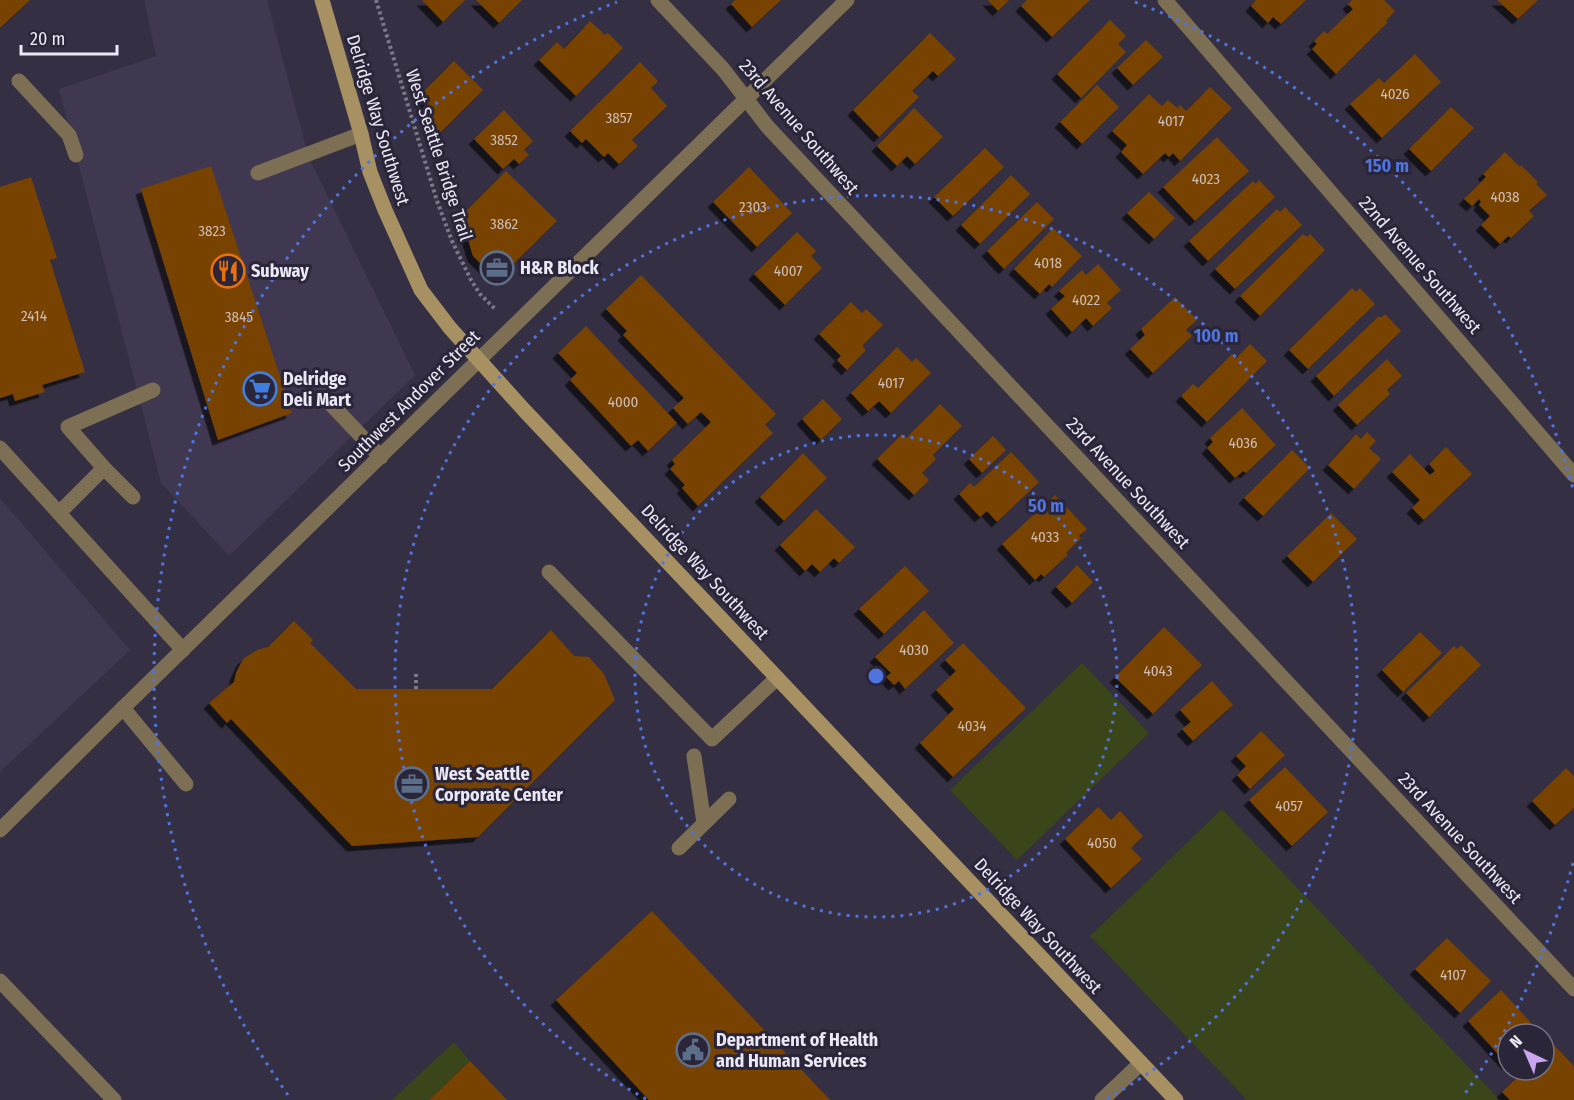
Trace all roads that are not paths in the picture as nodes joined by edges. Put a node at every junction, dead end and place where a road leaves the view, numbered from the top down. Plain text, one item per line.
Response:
1 (322, 0) edge
2 (658, 0) edge
3 (847, 0) edge
4 (1165, 0) edge
5 (18, 81) dead end
6 (746, 99) junction
7 (361, 134) junction
8 (76, 155) dead end
9 (258, 173) dead end
10 (478, 360) junction
11 (153, 390) dead end
12 (327, 401) dead end
13 (0, 448) edge
14 (381, 457) junction
15 (104, 468) junction
16 (1574, 475) edge
17 (133, 497) dead end
18 (59, 513) junction
19 (549, 572) dead end
20 (183, 650) junction
21 (777, 678) junction
22 (123, 708) junction
23 (694, 756) dead end
24 (186, 784) dead end
25 (729, 799) dead end
26 (704, 823) junction
27 (0, 830) edge
28 (679, 848) dead end
29 (0, 981) edge
30 (1574, 989) edge
31 (1141, 1063) junction
32 (114, 1100) edge
33 (1102, 1100) edge
34 (1176, 1100) edge

1 - 7 main road, Delridge Way Southwest
2 - 6 street, 23rd Avenue Southwest
3 - 6 street, Southwest Andover Street
4 - 16 street, 22nd Avenue Southwest
5 - 8 street
6 - 10 street, Southwest Andover Street
6 - 30 street, 23rd Avenue Southwest
7 - 9 street
7 - 10 main road, Delridge Way Southwest
10 - 14 street, Southwest Andover Street
10 - 21 main road, Delridge Way Southwest
11 - 15 street
12 - 14 street
13 - 18 street
14 - 20 street, Southwest Andover Street
15 - 17 street
15 - 18 street
18 - 20 street
19 - 21 street
20 - 22 street, Southwest Andover Street
21 - 31 main road, Delridge Way Southwest
22 - 24 street
22 - 27 street, Southwest Andover Street
23 - 26 street
25 - 26 street
26 - 28 street
29 - 32 street
31 - 33 street
31 - 34 main road, Delridge Way Southwest

